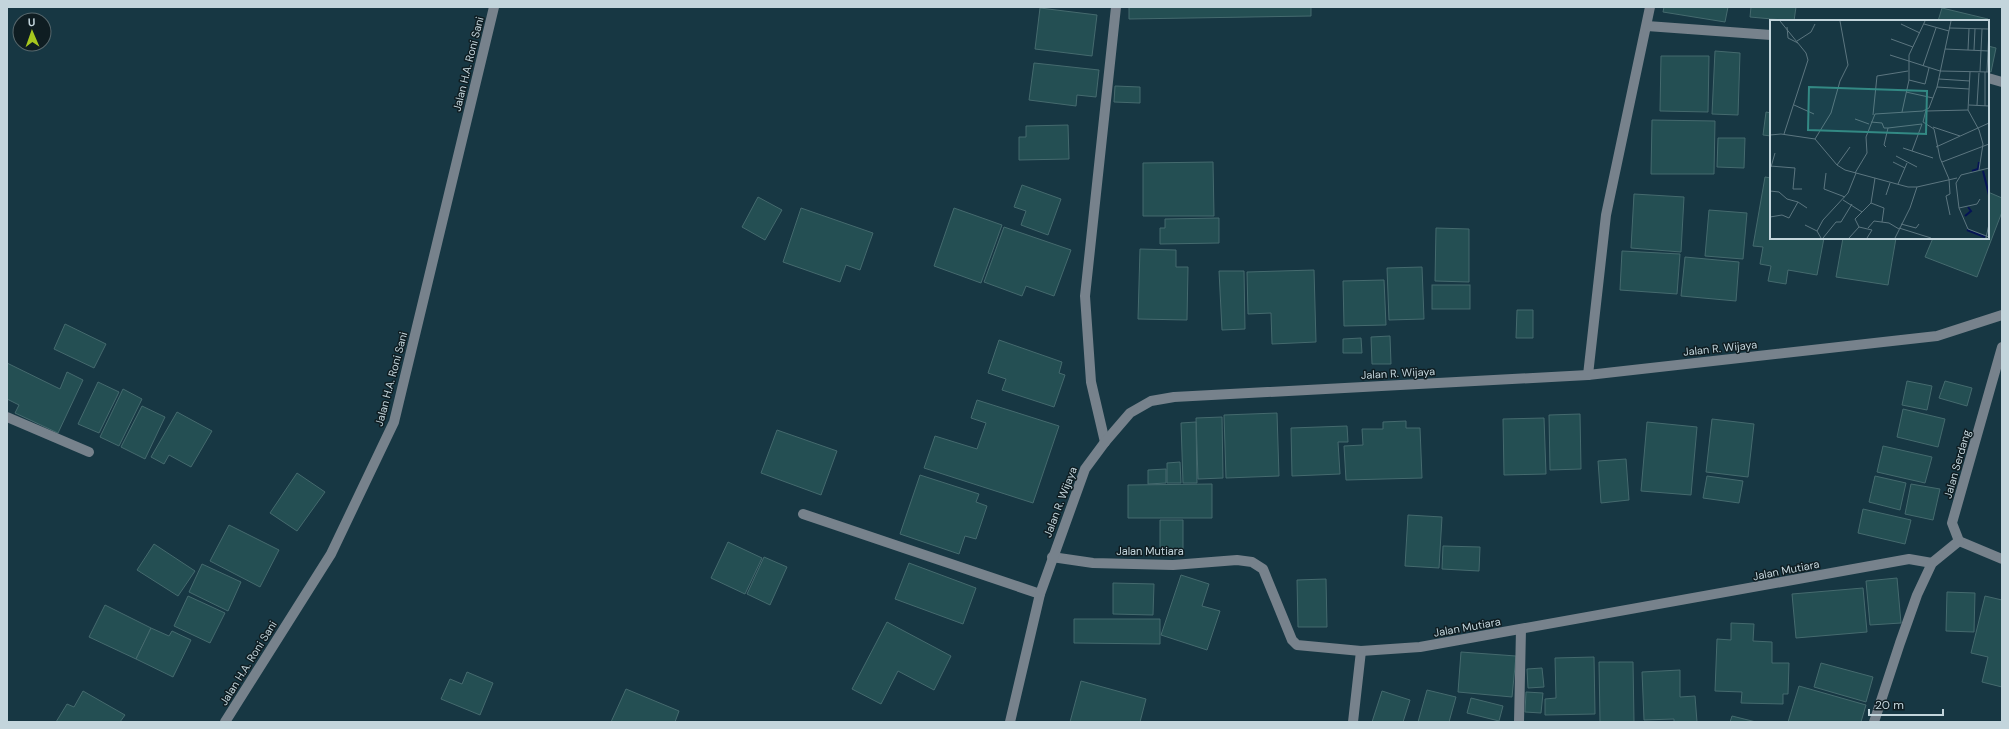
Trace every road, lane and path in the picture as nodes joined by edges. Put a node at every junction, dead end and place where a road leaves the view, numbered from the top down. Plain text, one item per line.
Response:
1 (494, 7) edge
2 (1116, 7) edge
3 (1650, 7) edge
4 (1647, 26) junction
5 (1770, 34) edge
6 (1989, 78) edge
7 (2002, 82) edge
8 (2002, 315) edge
9 (2002, 348) edge
10 (1588, 375) junction
11 (7, 417) edge
12 (1105, 442) junction
13 (89, 452) dead end
14 (803, 514) dead end
15 (1959, 541) junction
16 (1052, 557) junction
17 (2002, 559) edge
18 (1932, 563) junction
19 (1040, 594) junction
20 (1521, 629) junction
21 (1361, 651) junction
22 (225, 722) edge
23 (1010, 722) edge
24 (1353, 722) edge
25 (1519, 722) edge
26 (1874, 722) edge

1 - 22 street, Jalan H.A. Roni Sani
2 - 12 street
3 - 4 street
4 - 5 street
4 - 10 street
6 - 7 street
8 - 10 street, Jalan R. Wijaya
9 - 15 street, Jalan Serdang
10 - 12 street, Jalan R. Wijaya
11 - 13 street
12 - 16 street, Jalan R. Wijaya
14 - 19 street
15 - 17 street
15 - 18 street
16 - 19 street, Jalan R. Wijaya
16 - 21 street, Jalan Mutiara
18 - 20 street, Jalan Mutiara
18 - 26 street
19 - 23 street, Jalan R. Wijaya
20 - 21 street, Jalan Mutiara
20 - 25 street
21 - 24 street

